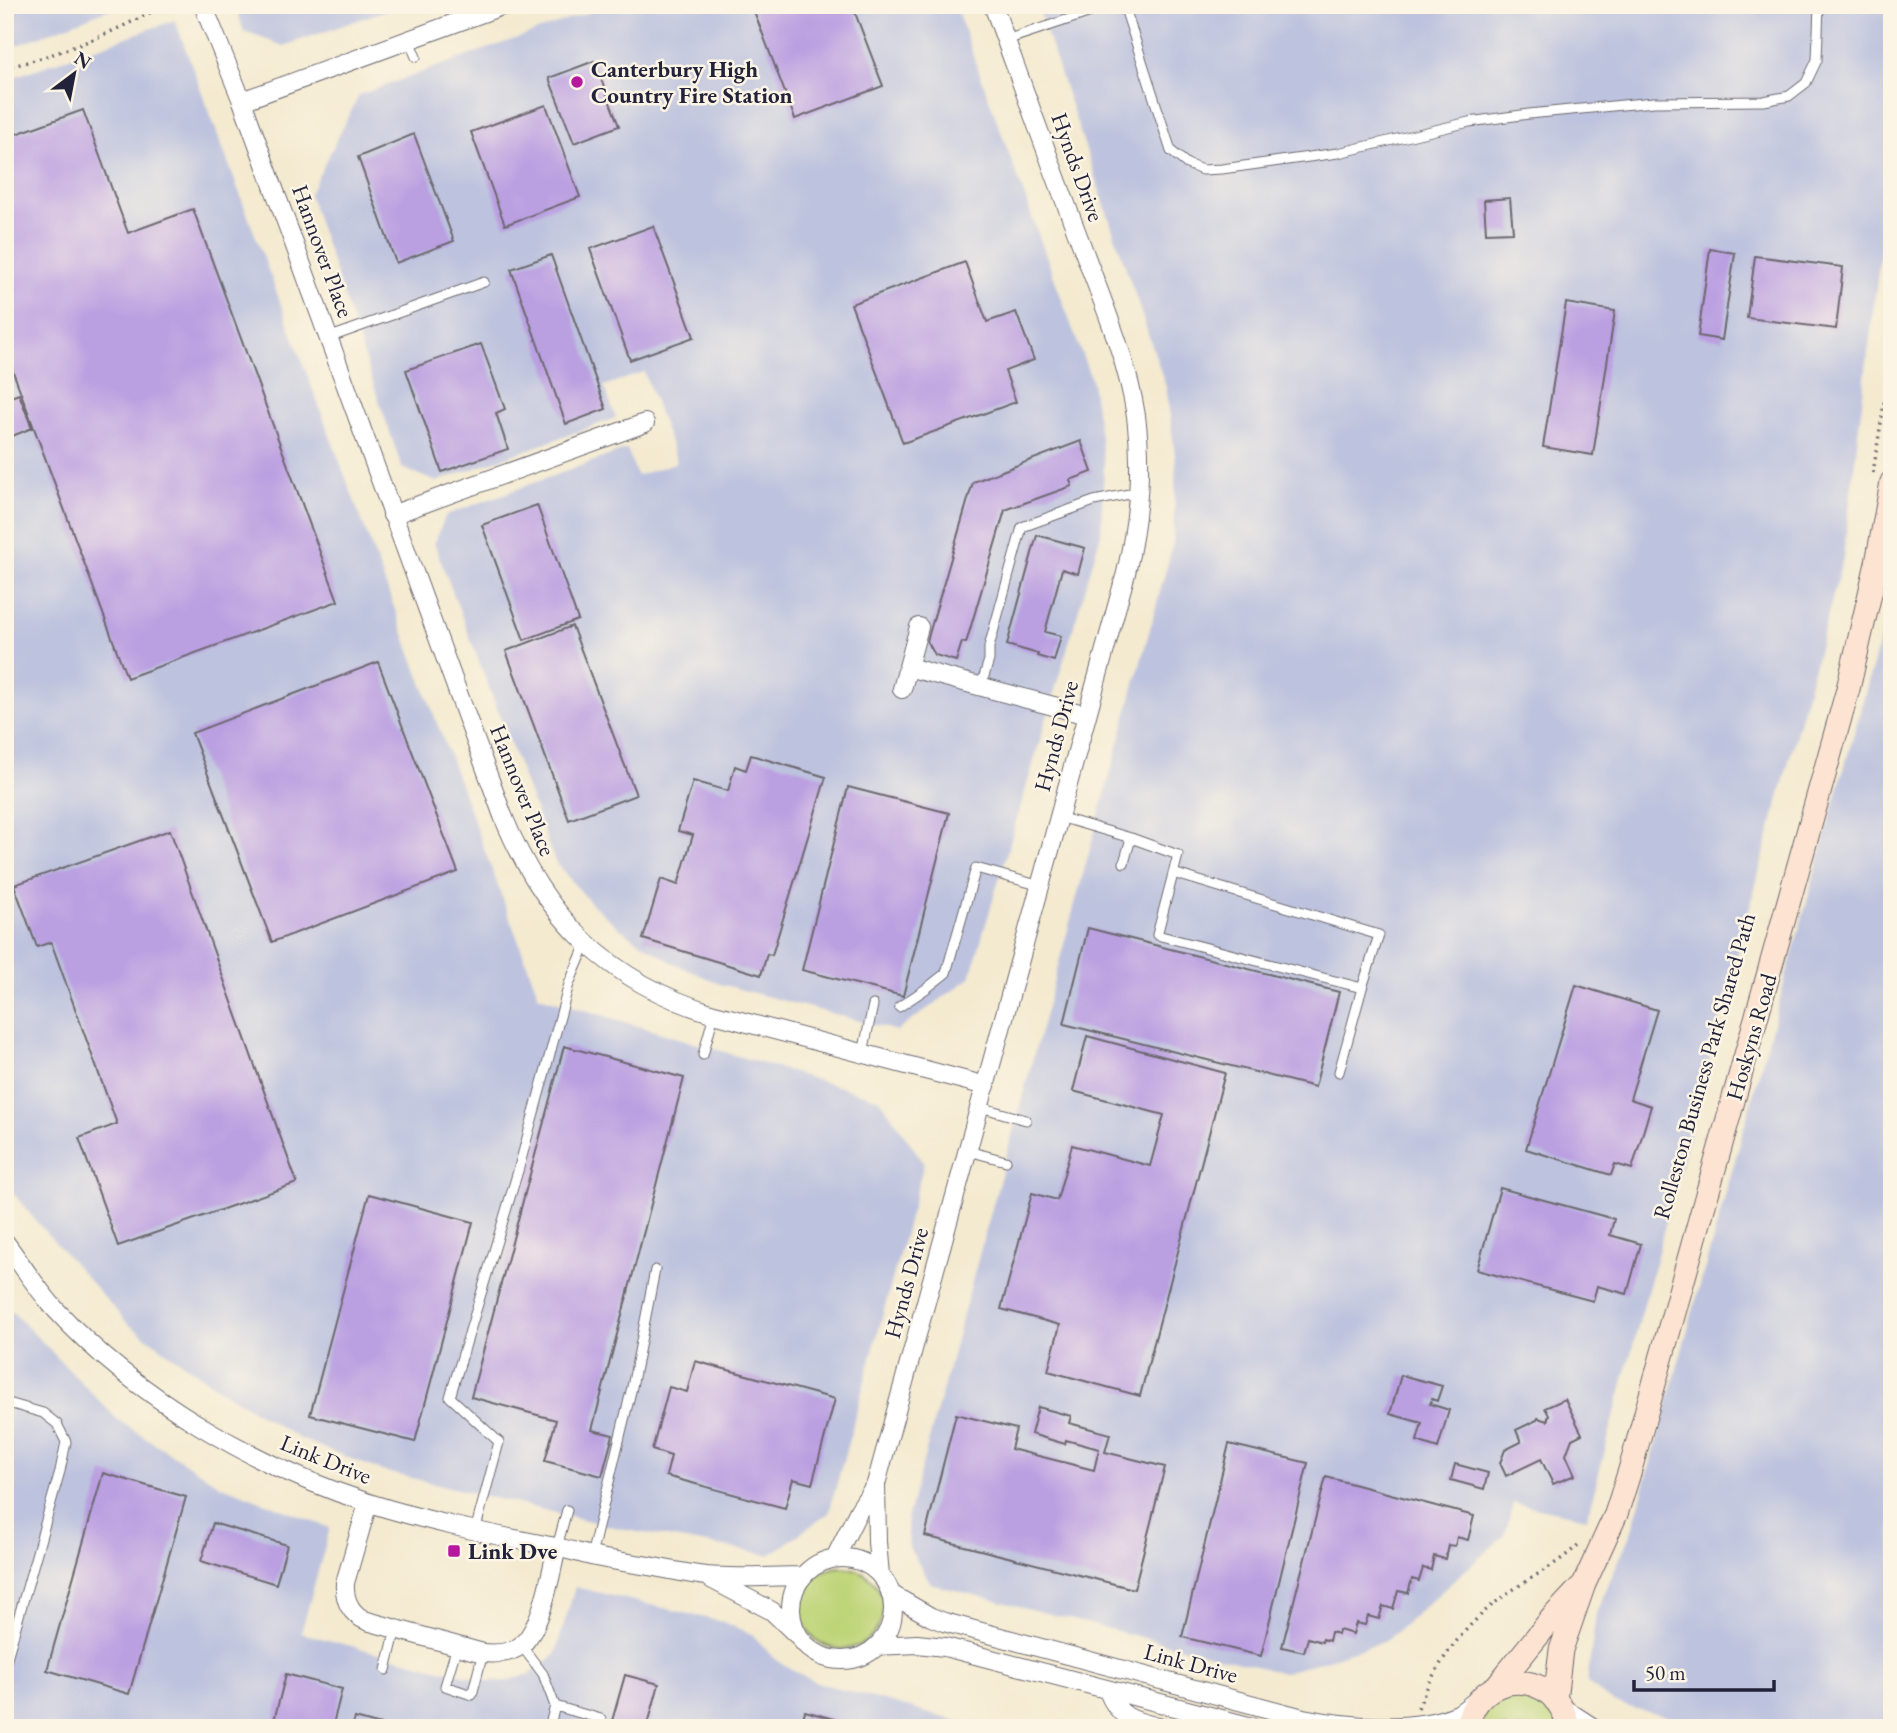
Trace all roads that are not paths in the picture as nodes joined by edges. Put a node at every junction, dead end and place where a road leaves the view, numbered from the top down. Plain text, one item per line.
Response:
1 (203, 5) edge
2 (504, 5) edge
3 (993, 5) edge
4 (1112, 5) edge
5 (1124, 5) edge
6 (1819, 5) edge
7 (1006, 40) junction
8 (242, 101) junction
9 (484, 282) dead end
10 (328, 338) junction
11 (645, 423) dead end
12 (1882, 483) edge
13 (1139, 492) junction
14 (392, 515) junction
15 (919, 627) dead end
16 (908, 667) junction
17 (981, 686) junction
18 (902, 689) dead end
19 (1087, 715) junction
20 (1059, 817) junction
21 (1131, 838) junction
22 (1124, 863) dead end
23 (1173, 873) junction
24 (1041, 886) junction
25 (586, 944) junction
26 (1362, 988) junction
27 (873, 1005) dead end
28 (899, 1007) dead end
29 (714, 1014) junction
30 (863, 1053) junction
31 (703, 1055) dead end
32 (1339, 1072) dead end
33 (986, 1086) junction
34 (980, 1107) junction
35 (1026, 1120) dead end
36 (968, 1151) junction
37 (1006, 1161) dead end
38 (5, 1242) edge
39 (655, 1270) dead end
40 (5, 1402) edge
41 (876, 1484) junction
42 (368, 1503) junction
43 (566, 1510) dead end
44 (475, 1531) junction
45 (557, 1547) junction
46 (592, 1556) junction
47 (835, 1558) junction
48 (880, 1575) junction
49 (705, 1576) junction
50 (802, 1576) junction
51 (1584, 1584) junction
52 (891, 1594) junction
53 (396, 1629) junction
54 (798, 1636) junction
55 (457, 1646) junction
56 (521, 1646) junction
57 (877, 1646) junction
58 (482, 1653) junction
59 (5, 1665) edge
60 (386, 1670) dead end
61 (1108, 1691) junction
62 (1489, 1692) junction
63 (1558, 1703) junction
64 (555, 1706) junction
65 (601, 1719) dead end
66 (549, 1728) edge
67 (1163, 1728) edge
68 (1256, 1728) edge
69 (1467, 1728) edge
70 (1568, 1728) edge
71 (1594, 1728) edge

1 - 8 street, Hannover Place
2 - 8 street
3 - 7 street, Hynds Drive
4 - 7 lane
5 - 6 lane
7 - 13 street, Hynds Drive
8 - 10 street, Hannover Place
9 - 10 lane
10 - 14 street, Hannover Place
11 - 14 street
12 - 51 main road, Hoskyns Road
13 - 17 lane
13 - 19 street, Hynds Drive
14 - 25 street, Hannover Place
15 - 16 street
16 - 17 street
16 - 18 street
17 - 19 street
19 - 20 street, Hynds Drive
20 - 21 lane
20 - 24 street, Hynds Drive
21 - 22 lane
21 - 23 lane
23 - 26 lane
23 - 26 lane
24 - 28 lane
24 - 33 street, Hynds Drive
25 - 29 street, Hannover Place
25 - 44 lane
26 - 32 lane
27 - 30 lane
29 - 30 street, Hannover Place
29 - 31 lane
30 - 33 street, Hannover Place
33 - 34 street, Hynds Drive
34 - 35 lane
34 - 36 street, Hynds Drive
36 - 37 lane
36 - 41 street, Hynds Drive
38 - 42 street, Link Drive
39 - 46 lane
40 - 59 lane
41 - 47 street, Hynds Drive
41 - 48 street, Hynds Drive
42 - 44 street, Link Drive
42 - 53 street
43 - 45 lane
44 - 45 street, Link Drive
45 - 46 street, Link Drive
45 - 56 street
46 - 49 street, Link Drive
47 - 48 street
47 - 50 street
48 - 52 street
49 - 50 street, Link Drive
49 - 54 street, Link Drive
50 - 54 street
51 - 62 main road, Hoskyns Road
51 - 63 main road, Hoskyns Road
52 - 57 street
52 - 62 street, Link Drive
53 - 55 street
53 - 60 lane
54 - 57 street
55 - 58 street
55 - 58 lane
56 - 58 street
56 - 64 lane
57 - 61 street, Link Drive
61 - 67 street
61 - 68 street, Link Drive
62 - 63 main road
62 - 69 main road, Hoskyns Road
63 - 70 main road
63 - 71 street
64 - 65 lane
64 - 66 lane

